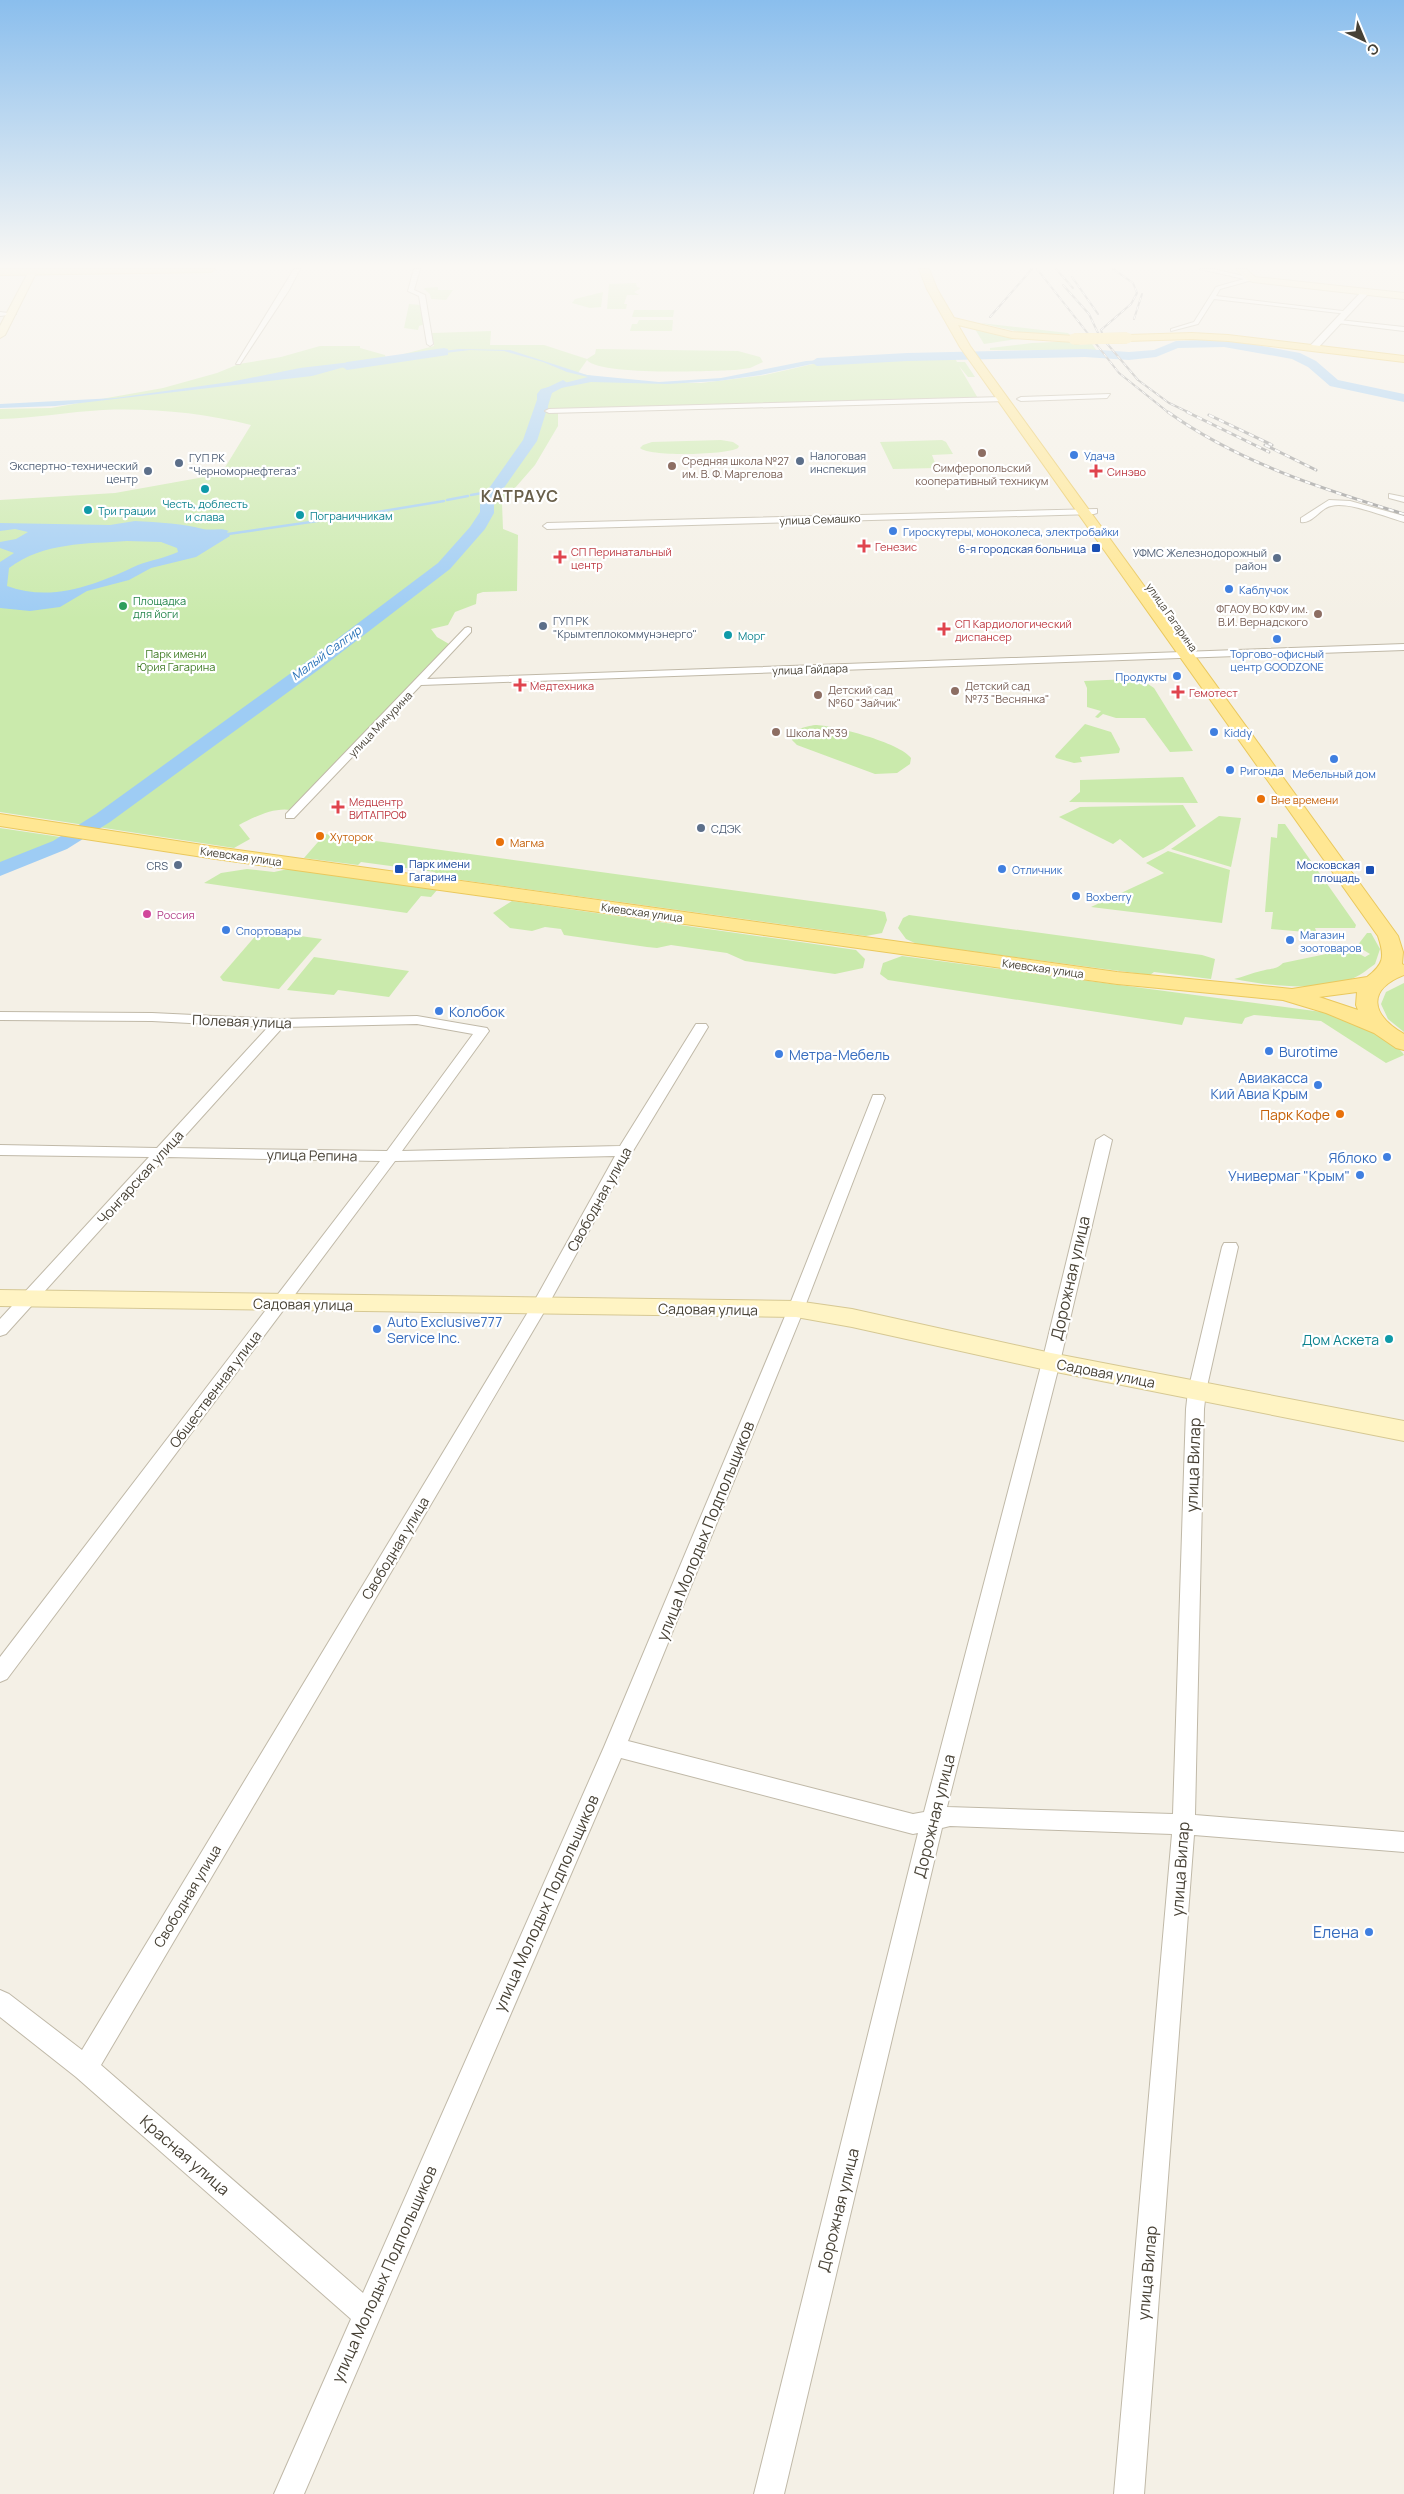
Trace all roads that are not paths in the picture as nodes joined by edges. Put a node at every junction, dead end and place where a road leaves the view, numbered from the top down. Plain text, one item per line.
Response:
1 (990, 385) edge
2 (1000, 385) edge
3 (1106, 396) dead end
4 (996, 399) junction
5 (1021, 399) dead end
6 (549, 411) dead end
7 (1392, 496) dead end
8 (1404, 500) edge
9 (1088, 511) junction
10 (1304, 520) dead end
11 (1404, 520) edge
12 (546, 526) dead end
13 (468, 630) dead end
14 (1404, 647) edge
15 (1194, 656) junction
16 (420, 682) junction
17 (290, 816) dead end
18 (0, 820) edge
19 (1404, 935) edge
20 (1404, 969) edge
21 (1379, 980) junction
22 (1285, 994) junction
23 (0, 1016) edge
24 (279, 1023) junction
25 (701, 1027) dead end
26 (1381, 1028) junction
27 (482, 1031) joint
28 (1403, 1043) edge
29 (878, 1098) dead end
30 (1104, 1140) dead end
31 (0, 1150) edge
32 (625, 1151) junction
33 (162, 1153) junction
34 (391, 1156) junction
35 (1230, 1247) dead end
36 (0, 1298) edge
37 (28, 1298) junction
38 (280, 1304) junction
39 (539, 1307) junction
40 (796, 1310) junction
41 (0, 1330) edge
42 (1051, 1362) junction
43 (1197, 1391) junction
44 (1404, 1431) edge
45 (0, 1673) edge
46 (615, 1747) junction
47 (933, 1818) junction
48 (1184, 1824) junction
49 (1404, 1842) edge
50 (0, 2002) edge
51 (85, 2068) junction
52 (366, 2314) junction
53 (289, 2494) edge
54 (769, 2494) edge
55 (1129, 2494) edge

1 - 4 main road, улица Гагарина
2 - 9 main road, улица Гагарина
3 - 5 street
4 - 6 street
4 - 9 main road, улица Гагарина
7 - 8 street
9 - 12 street, улица Семашко
9 - 15 main road, улица Гагарина
10 - 11 street
13 - 16 street, улица Мичурина
14 - 15 street, улица Гайдара
15 - 16 street, улица Гайдара
15 - 19 main road, улица Гагарина
15 - 21 main road, улица Гагарина
16 - 17 street, улица Мичурина
18 - 22 main road, Киевская улица
20 - 21 main road
21 - 22 main road, Киевская улица
21 - 26 main road
22 - 26 main road, Киевская улица
23 - 24 street, Полевая улица
24 - 27 street, Полевая улица
24 - 33 street, Чонгарская улица
25 - 32 street, Свободная улица
26 - 28 main road
27 - 34 street, Общественная улица
29 - 40 street, улица Молодых Подпольщиков
30 - 42 street, Дорожная улица
31 - 33 street, улица Репина
32 - 34 street, улица Репина
32 - 39 street, Свободная улица
33 - 34 street, улица Репина
33 - 37 street, Чонгарская улица
34 - 38 street, Общественная улица
35 - 43 street, улица Вилар
36 - 37 main road, Садовая улица
37 - 38 main road, Садовая улица
37 - 41 street, Чонгарская улица
38 - 39 main road, Садовая улица
38 - 45 street, Общественная улица
39 - 40 main road, Садовая улица
39 - 51 street, Свободная улица
40 - 42 main road, Садовая улица
40 - 46 street, улица Молодых Подпольщиков
42 - 43 main road, Садовая улица
42 - 47 street, Дорожная улица
43 - 44 main road, Садовая улица
43 - 48 street, улица Вилар
46 - 47 street
46 - 52 street, улица Молодых Подпольщиков
47 - 48 street
47 - 54 street, Дорожная улица
48 - 49 street
48 - 55 street, улица Вилар
50 - 51 street, Красная улица
51 - 52 street, Красная улица
52 - 53 street, улица Молодых Подпольщиков

